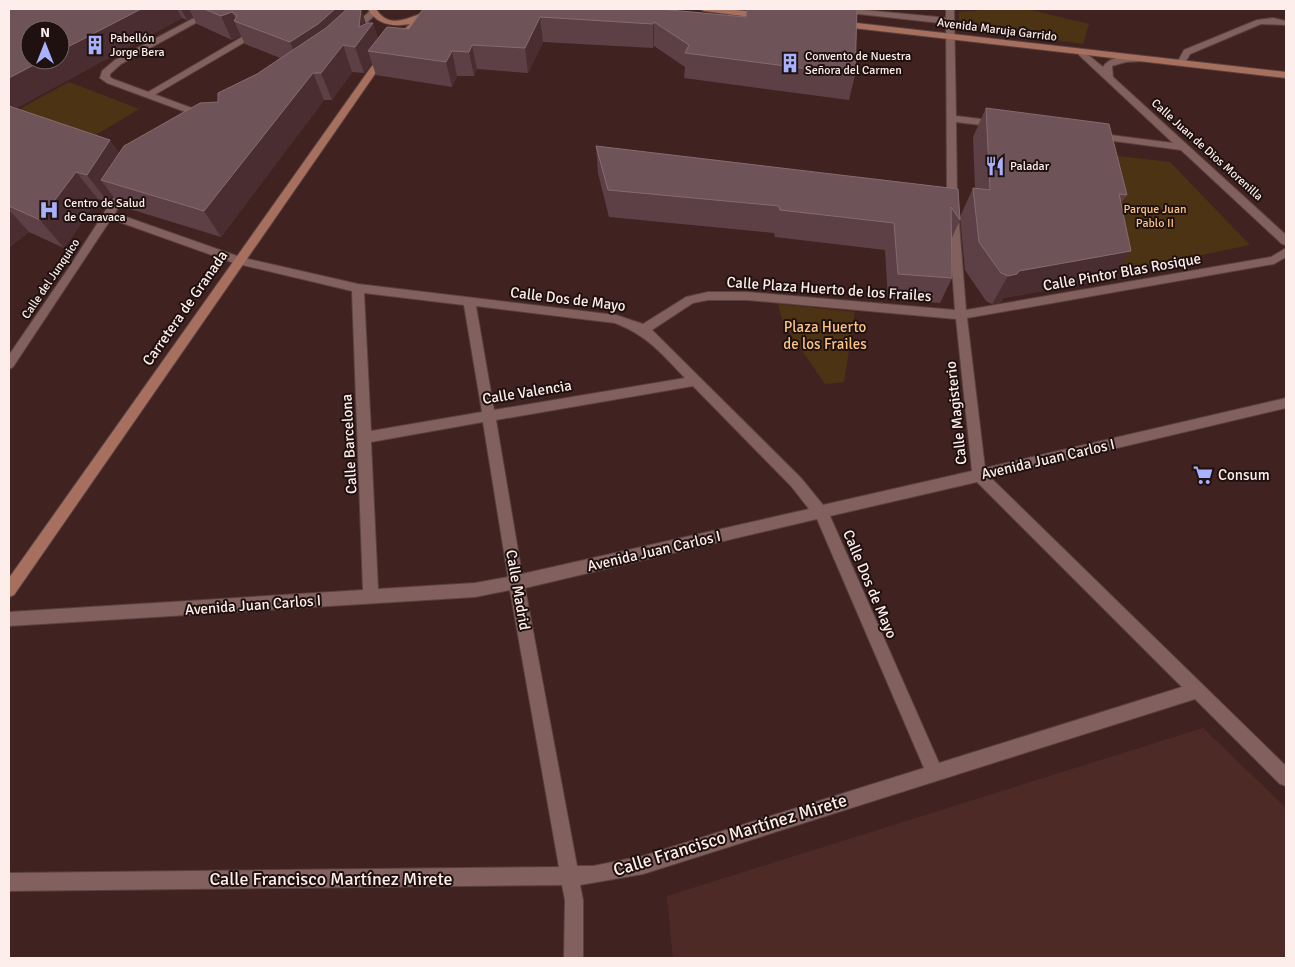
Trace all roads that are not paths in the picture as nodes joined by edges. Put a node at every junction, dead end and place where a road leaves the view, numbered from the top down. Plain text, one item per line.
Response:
1 (216, 9) edge
2 (436, 9) edge
3 (704, 9) edge
4 (831, 9) edge
5 (950, 9) edge
6 (373, 11) edge
7 (1267, 11) dead end
8 (771, 16) edge
9 (420, 19) junction
10 (386, 21) junction
11 (949, 21) junction
12 (828, 23) edge
13 (1285, 24) edge
14 (949, 36) junction
15 (345, 38) edge
16 (242, 40) edge
17 (390, 47) junction
18 (1082, 53) junction
19 (1142, 59) junction
20 (1181, 63) junction
21 (1286, 75) edge
22 (1109, 77) junction
23 (148, 95) junction
24 (950, 118) junction
25 (1009, 125) edge
26 (200, 128) edge
27 (1087, 135) edge
28 (1184, 147) junction
29 (133, 174) edge
30 (109, 215) junction
31 (1286, 242) edge
32 (1286, 252) edge
33 (238, 260) junction
34 (358, 288) junction
35 (470, 303) junction
36 (961, 315) junction
37 (643, 330) junction
38 (9, 364) edge
39 (694, 381) junction
40 (1286, 403) edge
41 (489, 415) junction
42 (366, 437) junction
43 (979, 475) junction
44 (822, 513) junction
45 (516, 582) junction
46 (9, 590) edge
47 (371, 597) junction
48 (9, 620) edge
49 (1195, 691) junction
50 (935, 773) junction
51 (1286, 778) edge
52 (570, 876) junction
53 (9, 882) edge
54 (574, 958) edge

1 - 23 street
2 - 9 main road, Carretera de Granada
3 - 8 main road
4 - 11 street
5 - 11 street, Calle Magisterio
6 - 10 main road
6 - 15 street
7 - 13 street
9 - 10 main road
9 - 17 main road, Carretera de Granada
10 - 17 main road
11 - 14 street, Calle Magisterio
12 - 14 main road, Avenida Maruja Garrido
13 - 20 street
14 - 18 main road, Avenida Maruja Garrido
14 - 24 street, Calle Magisterio
16 - 23 street
17 - 33 main road, Carretera de Granada
18 - 19 main road, Avenida Maruja Garrido
18 - 22 street, Calle Juan de Dios Morenilla
19 - 20 main road, Avenida Maruja Garrido
19 - 22 street
20 - 21 main road, Avenida Maruja Garrido
22 - 28 street, Calle Juan de Dios Morenilla
23 - 26 street
24 - 25 street
24 - 36 street, Calle Magisterio
27 - 28 street
28 - 31 street, Calle Juan de Dios Morenilla
29 - 30 street, Calle del Junquico
30 - 33 street, Calle Dos de Mayo
30 - 38 street, Calle del Junquico
32 - 36 street, Calle Pintor Blas Rosique
33 - 34 street, Calle Dos de Mayo
33 - 46 main road, Carretera de Granada
34 - 35 street, Calle Dos de Mayo
34 - 42 street, Calle Barcelona
35 - 37 street, Calle Dos de Mayo
35 - 41 street, Calle Madrid
36 - 37 street, Calle Plaza Huerto de los Frailes
36 - 43 street, Calle Magisterio
37 - 39 street, Calle Dos de Mayo
39 - 41 street, Calle Valencia
39 - 44 street, Calle Dos de Mayo
40 - 43 street, Avenida Juan Carlos I
41 - 42 street, Calle Valencia
41 - 45 street, Calle Madrid
42 - 47 street, Calle Barcelona
43 - 44 street, Avenida Juan Carlos I
43 - 49 street, Calle Magisterio
44 - 45 street, Avenida Juan Carlos I
44 - 50 street, Calle Dos de Mayo
45 - 47 street, Avenida Juan Carlos I
45 - 52 street, Calle Madrid
47 - 48 street, Avenida Juan Carlos I
49 - 50 street, Calle Francisco Martínez Mirete
49 - 51 street, Calle Magisterio
50 - 52 street, Calle Francisco Martínez Mirete
52 - 53 street, Calle Francisco Martínez Mirete
52 - 54 street, Calle Madrid

